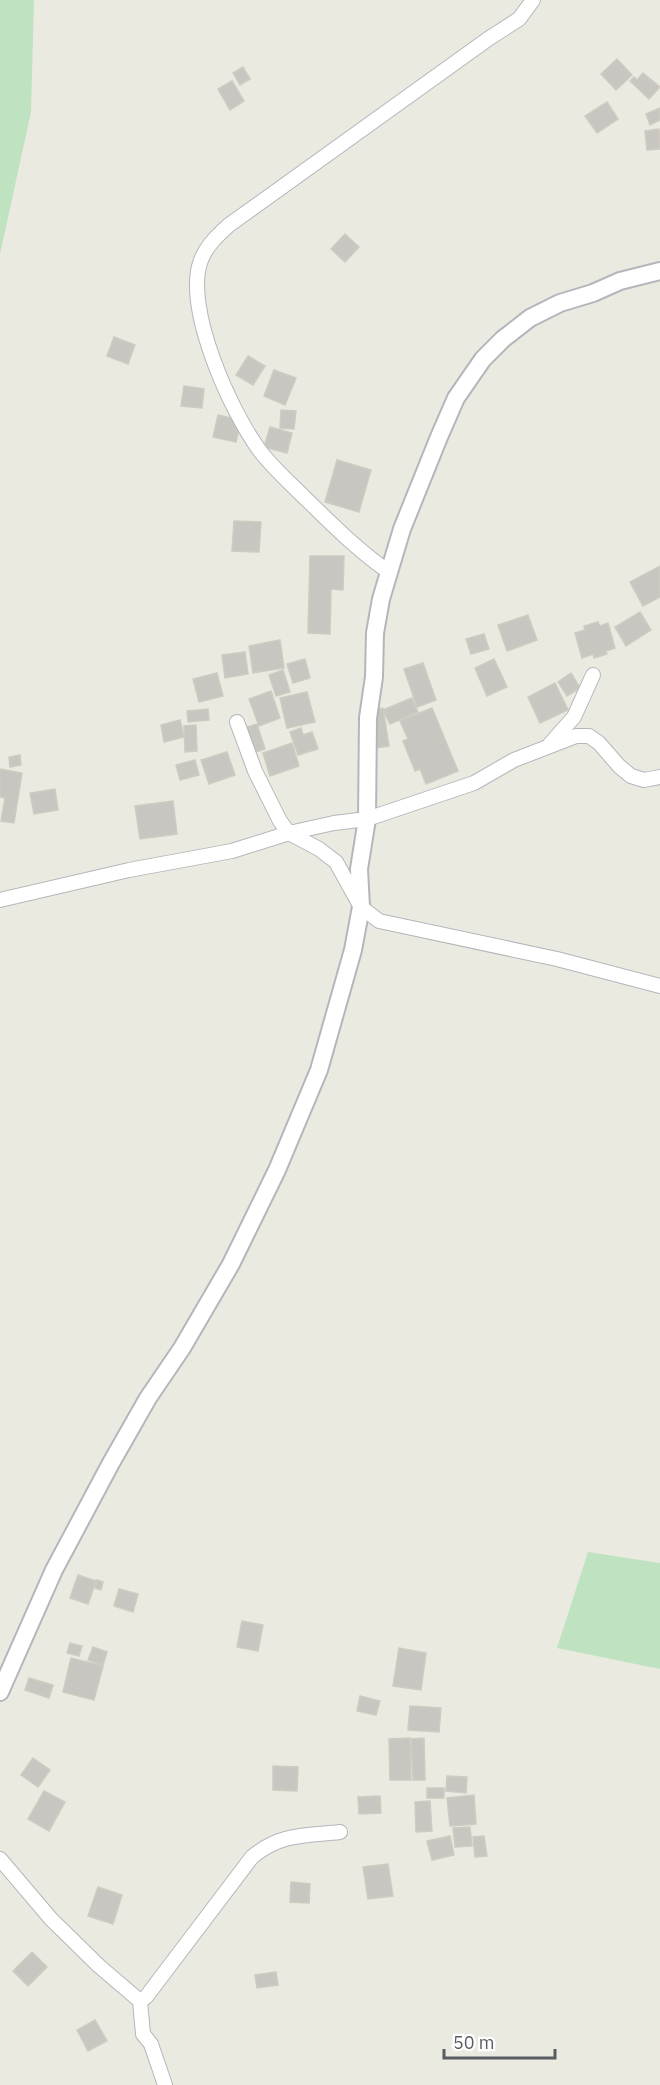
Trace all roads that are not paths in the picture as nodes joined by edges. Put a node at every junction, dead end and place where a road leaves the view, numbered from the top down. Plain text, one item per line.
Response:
1 (533, 0) edge
2 (660, 271) edge
3 (389, 572) junction
4 (593, 675) dead end
5 (237, 722) dead end
6 (548, 746) junction
7 (660, 777) edge
8 (367, 819) junction
9 (289, 833) junction
10 (0, 900) edge
11 (361, 907) junction
12 (660, 986) edge
13 (0, 1692) edge
14 (340, 1832) dead end
15 (0, 1859) edge
16 (140, 2001) junction
17 (165, 2085) edge

1 - 3 street
2 - 3 street
3 - 8 street
4 - 6 street
5 - 9 street
6 - 7 street
6 - 8 street
8 - 9 street
8 - 11 street
9 - 10 street
9 - 11 street
11 - 12 street
11 - 13 street
14 - 16 street
15 - 16 street
16 - 17 street

